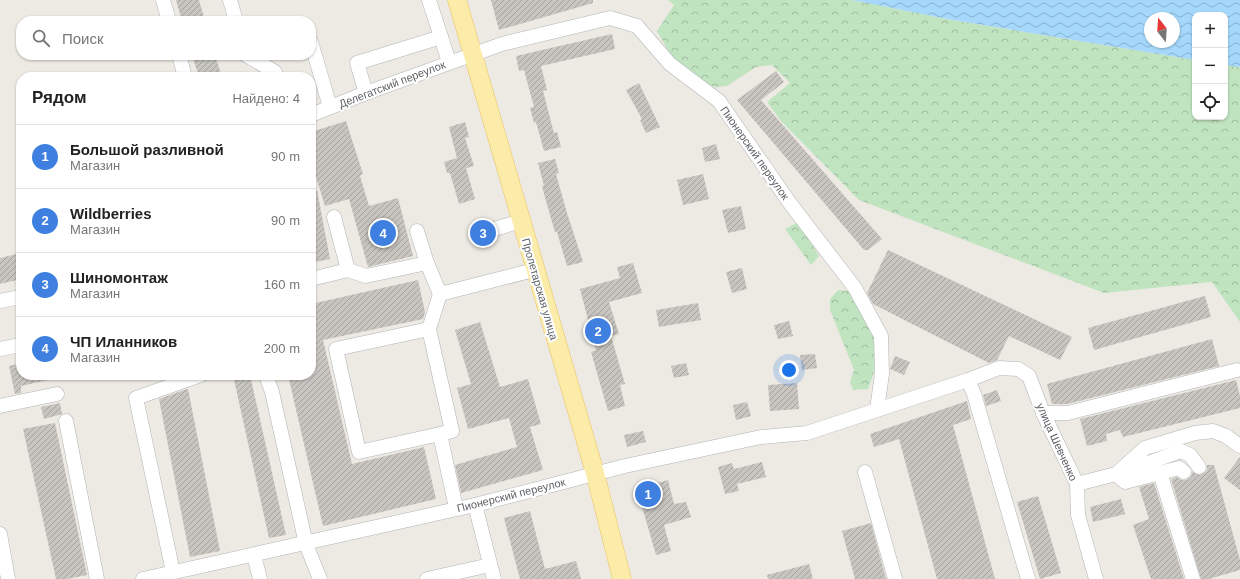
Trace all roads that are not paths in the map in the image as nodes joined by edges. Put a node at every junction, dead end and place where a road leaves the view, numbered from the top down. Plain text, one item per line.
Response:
1 (164, 0) edge
2 (230, 0) edge
3 (429, 0) edge
4 (457, 0) edge
5 (168, 16) edge
6 (235, 16) edge
7 (441, 37) junction
8 (474, 54) junction
9 (316, 59) edge
10 (180, 60) edge
11 (255, 60) edge
12 (449, 62) junction
13 (184, 72) edge
14 (275, 72) edge
15 (366, 92) junction
16 (330, 107) junction
17 (316, 113) edge
18 (334, 217) dead end
19 (521, 220) junction
20 (417, 231) dead end
21 (488, 231) dead end
22 (428, 263) junction
23 (348, 270) junction
24 (534, 270) junction
25 (316, 278) edge
26 (440, 294) junction
27 (16, 298) edge
28 (0, 301) edge
29 (429, 329) junction
30 (16, 346) edge
31 (0, 349) edge
32 (1237, 370) dead end
33 (1029, 376) joint
34 (187, 380) edge
35 (268, 380) edge
36 (968, 380) junction
37 (57, 394) dead end
38 (0, 406) edge
39 (877, 409) junction
40 (1043, 413) junction
41 (66, 420) dead end
42 (440, 434) junction
43 (1240, 446) edge
44 (1199, 467) dead end
45 (865, 472) dead end
46 (1184, 472) dead end
47 (595, 473) junction
48 (1160, 473) junction
49 (1116, 474) junction
50 (1077, 484) junction
51 (475, 505) junction
52 (456, 508) junction
53 (0, 534) edge
54 (306, 544) junction
55 (254, 555) junction
56 (490, 565) junction
57 (174, 572) junction
58 (8, 579) edge
59 (97, 579) edge
60 (143, 579) edge
61 (260, 579) edge
62 (320, 579) edge
63 (427, 579) edge
64 (494, 579) edge
65 (622, 579) edge
66 (895, 579) edge
67 (1028, 579) edge
68 (1096, 579) edge
69 (1193, 579) edge

1 - 5 street
2 - 6 street
3 - 7 street
4 - 8 main road, Пролетарская улица
7 - 12 street
7 - 15 street
8 - 12 street, Делегатский переулок
8 - 19 main road, Пролетарская улица
8 - 39 street, Пионерский переулок
9 - 16 street
10 - 13 street
11 - 14 street
12 - 15 street, Делегатский переулок
15 - 16 street, Делегатский переулок
16 - 17 street, Делегатский переулок
18 - 23 street
19 - 21 street
19 - 24 main road, Пролетарская улица
20 - 22 street
22 - 23 street
22 - 26 street
23 - 25 street
24 - 26 street
24 - 47 main road, Пролетарская улица
26 - 29 street
27 - 28 street
29 - 42 street
29 - 42 street
30 - 31 street
32 - 40 street
33 - 36 street, Пионерский переулок
33 - 40 street, улица Шевченко
34 - 57 street
35 - 54 street
36 - 39 street, Пионерский переулок
36 - 67 street
37 - 38 street
39 - 47 street, Пионерский переулок
40 - 50 street, улица Шевченко
41 - 59 street
42 - 52 street
43 - 49 street
44 - 49 street
45 - 66 street
46 - 48 street
47 - 51 street, Пионерский переулок
47 - 65 main road, Пролетарская улица
48 - 49 street
48 - 69 street
49 - 50 street
50 - 68 street, улица Шевченко
51 - 52 street, Пионерский переулок
51 - 56 street
52 - 54 street, Пионерский переулок
53 - 58 street
54 - 55 street, Пионерский переулок
54 - 62 street
55 - 57 street, Пионерский переулок
55 - 61 street
56 - 63 street
56 - 64 street
57 - 60 street, Пионерский переулок

